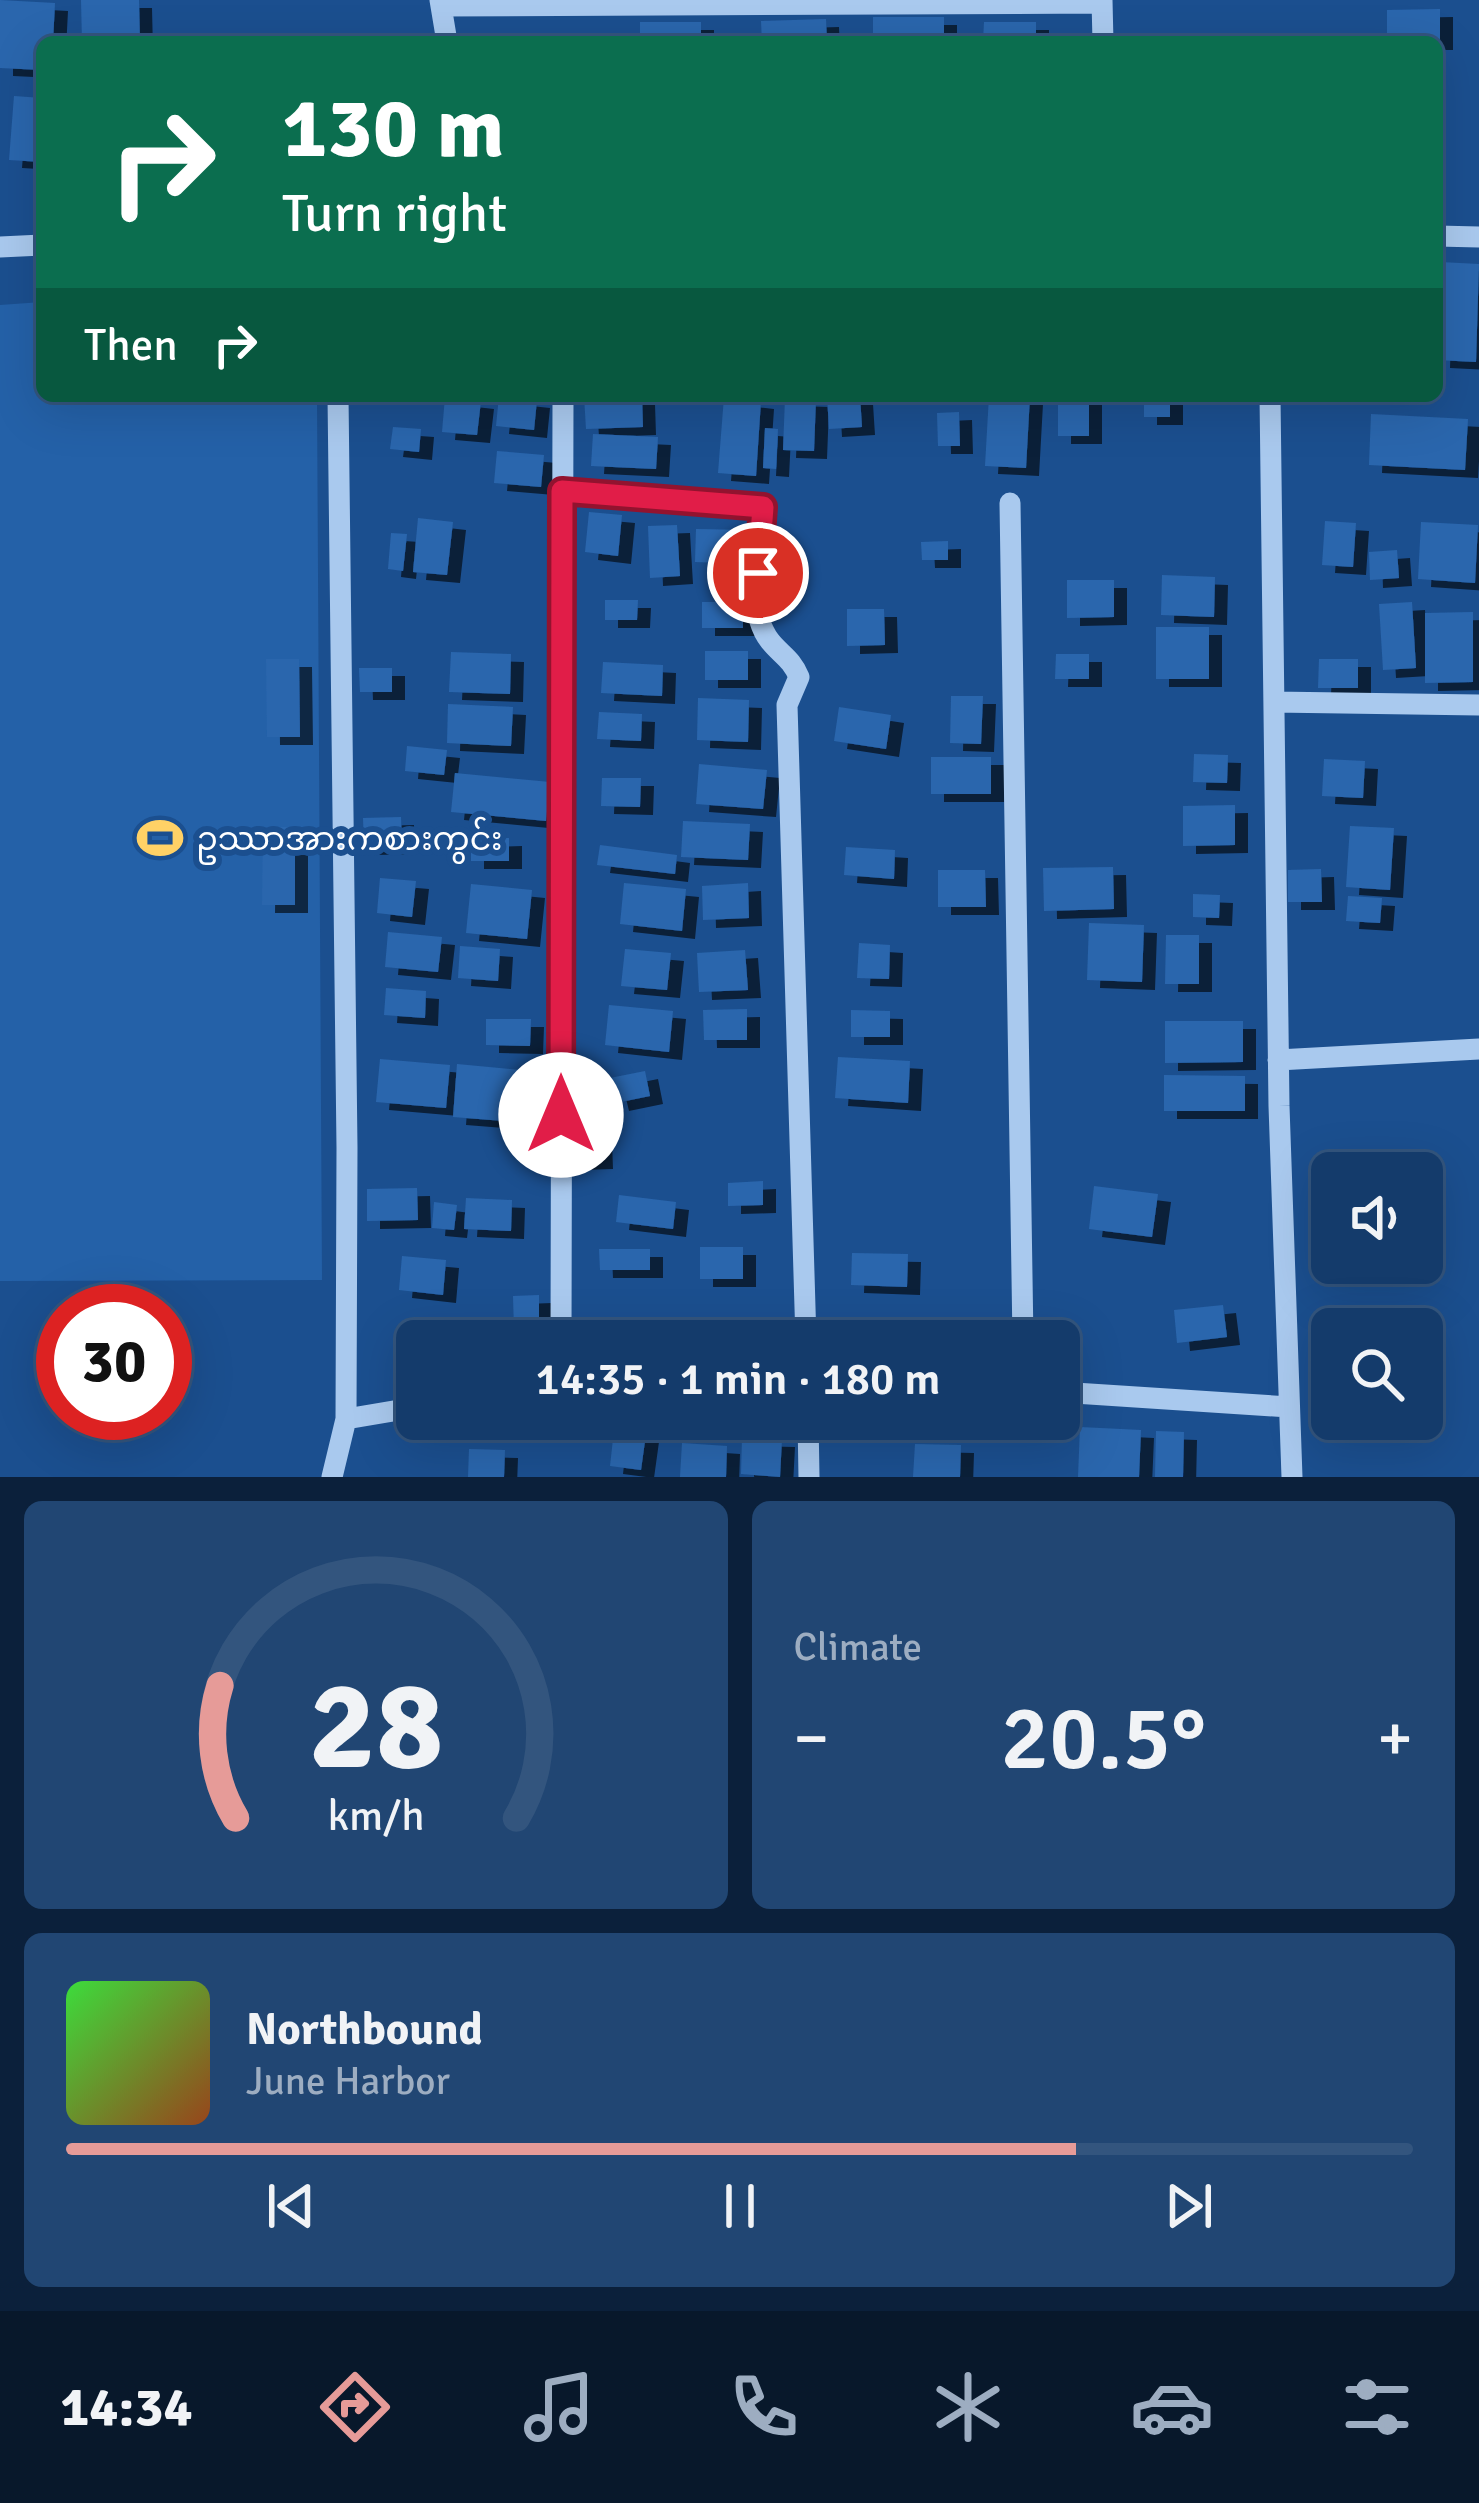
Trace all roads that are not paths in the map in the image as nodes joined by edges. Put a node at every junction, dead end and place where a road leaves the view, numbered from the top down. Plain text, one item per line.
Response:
1 (1102, 2) edge
2 (441, 3) edge
3 (447, 36) edge
4 (1103, 36) edge
5 (1443, 236) edge
6 (1479, 237) edge
7 (36, 245) edge
8 (0, 248) edge
9 (338, 402) edge
10 (563, 402) edge
11 (1270, 402) edge
12 (562, 491) junction
13 (1010, 503) dead end
14 (1274, 702) junction
15 (1479, 705) edge
16 (1479, 1049) edge
17 (1278, 1060) junction
18 (562, 1320) edge
19 (805, 1320) edge
20 (1023, 1320) edge
21 (1080, 1393) edge
22 (1289, 1407) junction
23 (396, 1410) edge
24 (346, 1418) junction
25 (808, 1440) edge
26 (332, 1477) edge
27 (809, 1477) edge
28 (1292, 1477) edge

1 - 2 street
1 - 4 street
2 - 3 street
5 - 6 street
7 - 8 street
9 - 24 street
10 - 12 street
11 - 14 street
12 - 18 street
12 - 19 street
13 - 20 street
14 - 15 street
14 - 17 street
16 - 17 street
17 - 22 street
21 - 22 street
22 - 28 street
23 - 24 street
24 - 26 street
25 - 27 street

